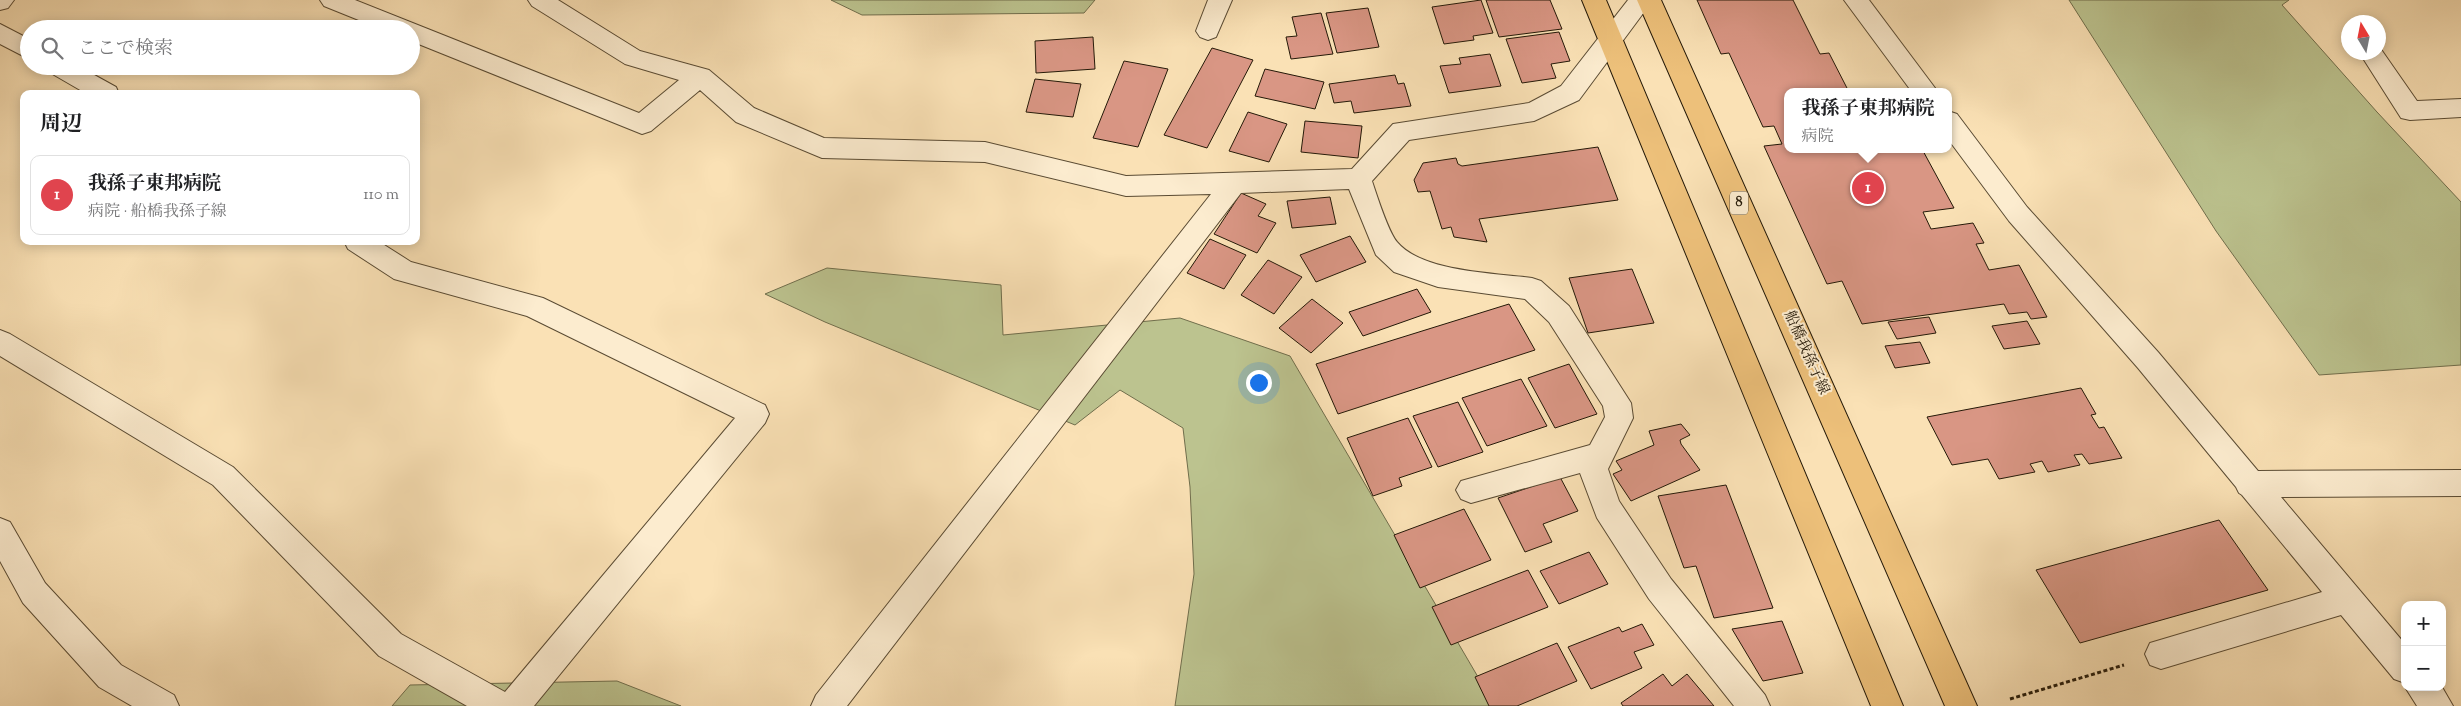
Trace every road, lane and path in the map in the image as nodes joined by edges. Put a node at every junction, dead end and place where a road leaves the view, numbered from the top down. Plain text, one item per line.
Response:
1 (332, 0) edge
2 (540, 0) edge
3 (1220, 0) edge
4 (1594, 0) edge
5 (1641, 0) edge
6 (1650, 0) edge
7 (1856, 0) edge
8 (382, 20) edge
9 (1208, 31) dead end
10 (0, 33) edge
11 (420, 35) edge
12 (1611, 39) junction
13 (20, 45) edge
14 (2376, 60) edge
15 (74, 75) edge
16 (700, 76) junction
17 (1923, 88) edge
18 (100, 90) edge
19 (2461, 108) edge
20 (1952, 126) edge
21 (1358, 179) junction
22 (1235, 182) junction
23 (363, 245) edge
24 (0, 342) edge
25 (1600, 455) junction
26 (2249, 484) junction
27 (2461, 484) edge
28 (1471, 490) dead end
29 (0, 532) edge
30 (2347, 598) junction
31 (2162, 654) joint
32 (2401, 663) edge
33 (2424, 691) edge
34 (2010, 699) dead end
35 (163, 706) edge
36 (498, 706) edge
37 (514, 706) edge
38 (827, 706) edge
39 (1754, 706) edge
40 (1887, 706) edge
41 (1961, 706) edge
42 (2437, 706) edge

1 - 8 street
2 - 16 street
3 - 9 street
4 - 12 main road
5 - 12 street
6 - 41 main road, 船橋我孫子線 / 8
7 - 17 street
10 - 13 street
11 - 16 street
12 - 21 street
12 - 40 main road
14 - 19 street
15 - 18 street
16 - 22 street
20 - 26 street
21 - 22 street
21 - 25 street
22 - 38 street
23 - 37 street
24 - 36 street
25 - 28 street
25 - 39 street
26 - 27 street
26 - 30 street
29 - 35 street
30 - 31 street
30 - 32 street
31 - 34 path
33 - 42 street

